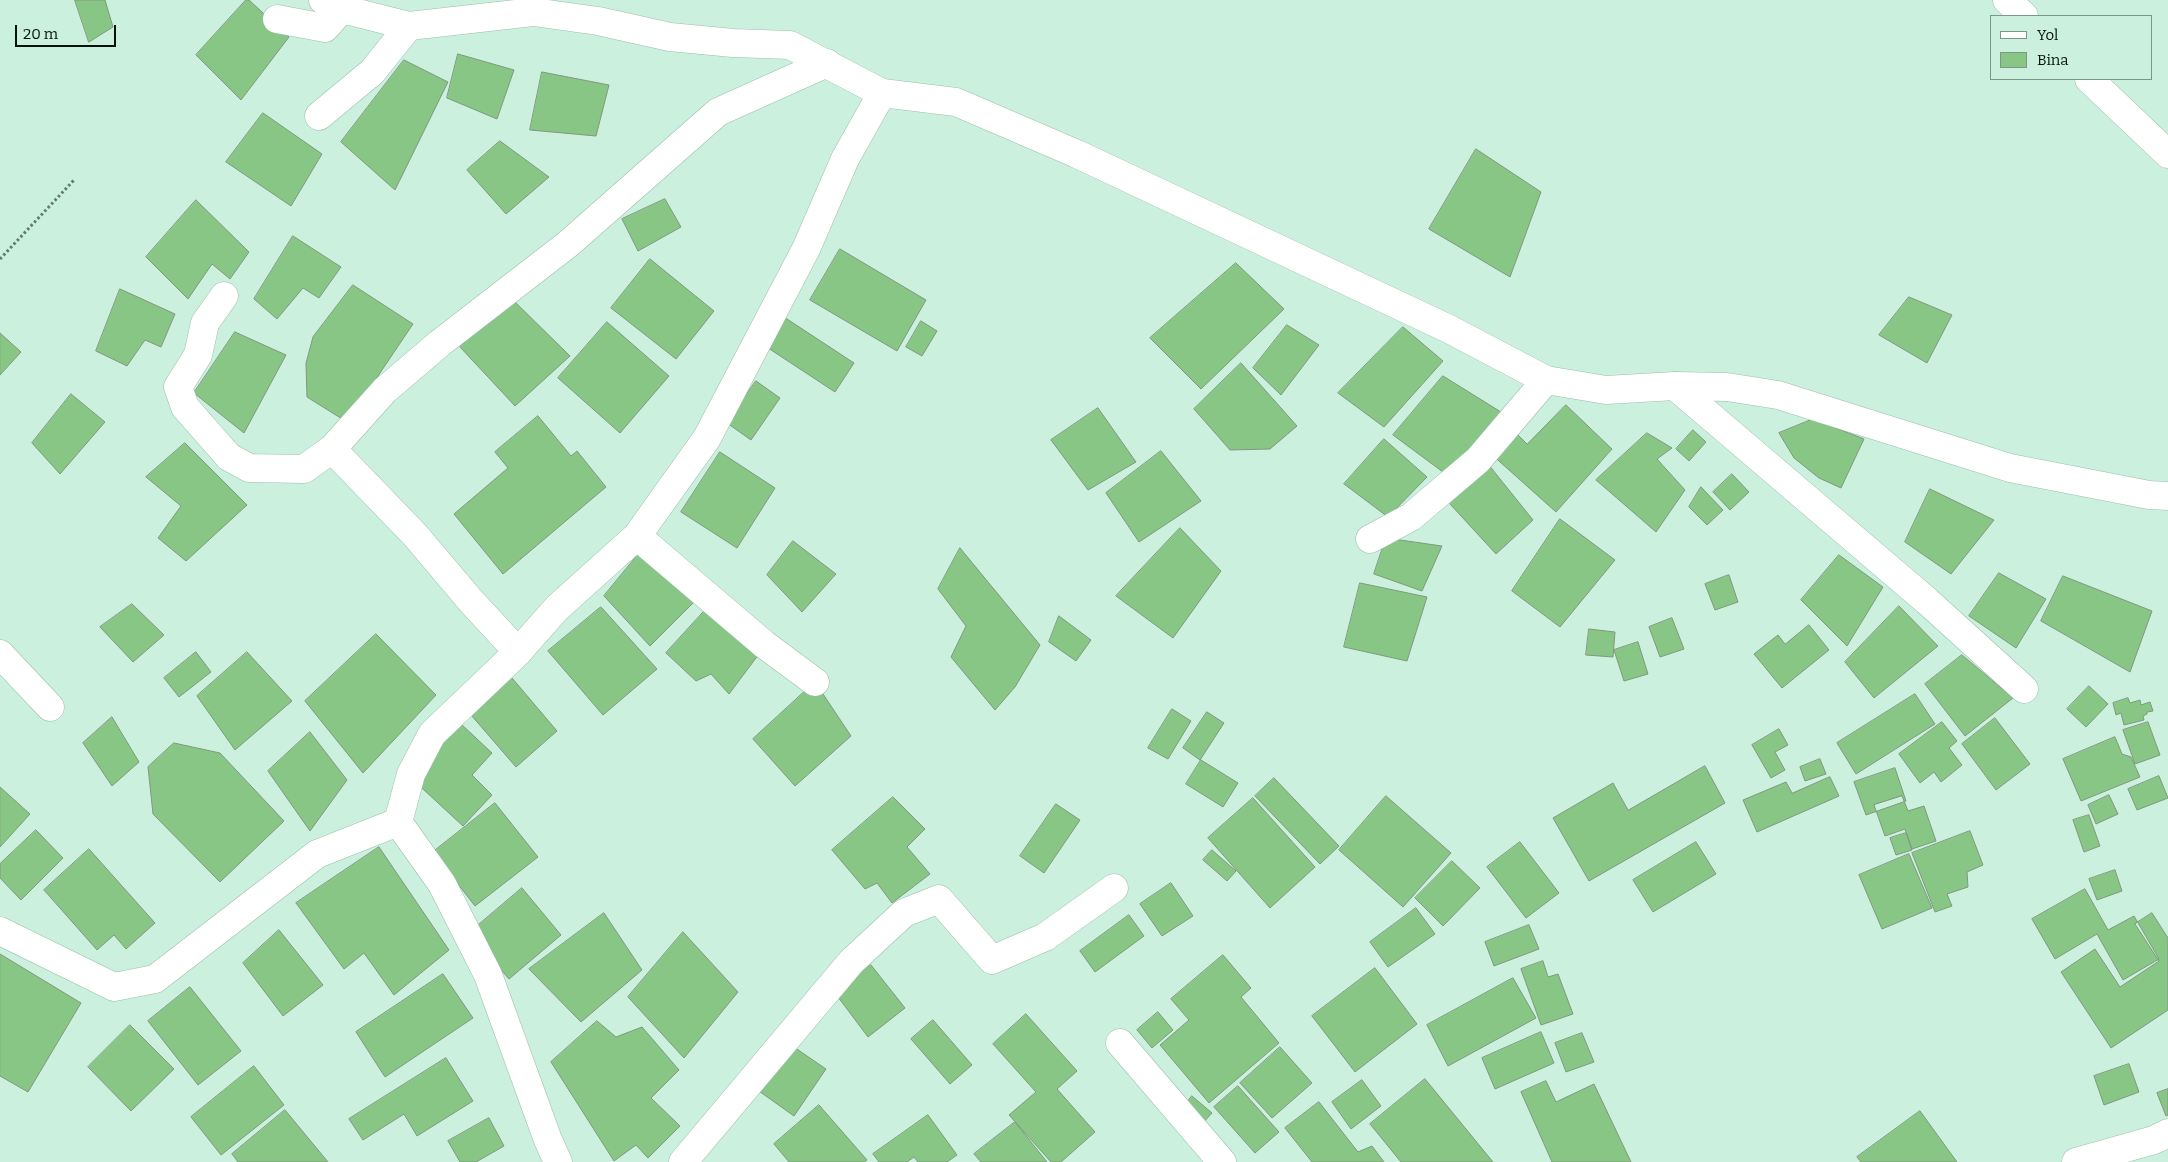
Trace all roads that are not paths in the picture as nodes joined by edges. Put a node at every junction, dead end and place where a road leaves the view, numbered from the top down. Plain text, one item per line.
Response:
1 (2007, 0) edge
2 (333, 5) edge
3 (2023, 15) edge
4 (277, 18) dead end
5 (409, 26) junction
6 (827, 63) junction
7 (2090, 80) edge
8 (882, 93) junction
9 (319, 116) dead end
10 (2168, 154) edge
11 (224, 296) dead end
12 (1546, 380) junction
13 (1675, 386) junction
14 (332, 449) junction
15 (2168, 496) edge
16 (637, 536) junction
17 (1370, 538) dead end
18 (518, 652) junction
19 (0, 654) edge
20 (815, 682) dead end
21 (2024, 690) dead end
22 (50, 707) dead end
23 (398, 822) junction
24 (1114, 888) dead end
25 (0, 931) edge
26 (1120, 1043) dead end
27 (2168, 1134) edge
28 (558, 1162) edge
29 (683, 1162) edge
30 (1222, 1162) edge
31 (2076, 1162) edge

1 - 3 street
2 - 4 street
2 - 5 street
5 - 6 street
5 - 9 street
6 - 8 street
6 - 14 street
7 - 10 street
8 - 12 street
8 - 16 street
11 - 14 street
12 - 13 street
12 - 17 street
13 - 15 street
13 - 21 street
14 - 18 street
16 - 18 street
16 - 20 street
18 - 23 street
19 - 22 street
23 - 25 street
23 - 28 street
24 - 29 street
26 - 30 street
27 - 31 street

